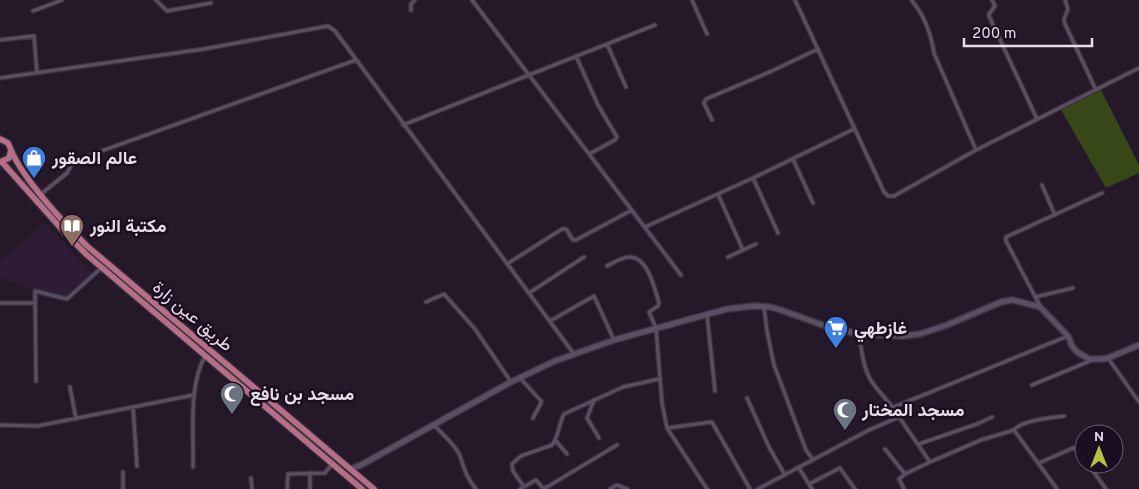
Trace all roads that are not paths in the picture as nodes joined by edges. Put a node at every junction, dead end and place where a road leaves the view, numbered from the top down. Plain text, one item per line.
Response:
1 (62, 0) edge
2 (156, 0) edge
3 (196, 0) edge
4 (415, 0) edge
5 (472, 0) edge
6 (692, 0) edge
7 (795, 0) edge
8 (992, 0) edge
9 (1065, 0) edge
10 (912, 1) dead end
11 (211, 4) dead end
12 (198, 6) junction
13 (411, 10) dead end
14 (33, 11) dead end
15 (655, 25) dead end
16 (708, 34) dead end
17 (0, 40) edge
18 (607, 44) junction
19 (818, 49) junction
20 (576, 56) junction
21 (356, 60) junction
22 (1139, 68) edge
23 (37, 73) junction
24 (528, 75) junction
25 (0, 78) edge
26 (626, 87) dead end
27 (1096, 90) junction
28 (1037, 119) junction
29 (712, 120) dead end
30 (403, 125) junction
31 (854, 129) junction
32 (1, 138) edge
33 (11, 150) junction
34 (976, 150) junction
35 (589, 154) junction
36 (793, 159) junction
37 (1, 162) edge
38 (18, 164) junction
39 (11, 171) junction
40 (754, 178) junction
41 (1042, 185) dead end
42 (1102, 193) dead end
43 (41, 194) junction
44 (718, 194) junction
45 (813, 203) dead end
46 (632, 210) junction
47 (1055, 215) junction
48 (645, 227) junction
49 (778, 233) dead end
50 (756, 244) dead end
51 (743, 250) junction
52 (584, 257) dead end
53 (728, 257) dead end
54 (507, 264) junction
55 (607, 266) dead end
56 (101, 268) junction
57 (682, 275) dead end
58 (1073, 288) dead end
59 (528, 293) junction
60 (1035, 297) junction
61 (34, 302) junction
62 (426, 302) dead end
63 (0, 303) edge
64 (1040, 306) junction
65 (764, 307) junction
66 (707, 313) junction
67 (550, 322) junction
68 (656, 328) junction
69 (860, 334) junction
70 (1068, 336) junction
71 (614, 340) junction
72 (1139, 345) edge
73 (574, 354) junction
74 (206, 356) junction
75 (1096, 358) junction
76 (1108, 358) junction
77 (520, 377) junction
78 (659, 379) junction
79 (36, 381) dead end
80 (511, 382) junction
81 (1032, 384) dead end
82 (70, 387) dead end
83 (715, 391) dead end
84 (194, 395) junction
85 (746, 398) dead end
86 (594, 400) junction
87 (1139, 402) edge
88 (133, 407) junction
89 (894, 407) junction
90 (1064, 416) dead end
91 (900, 417) junction
92 (992, 417) dead end
93 (534, 418) dead end
94 (76, 419) junction
95 (433, 424) junction
96 (0, 425) edge
97 (667, 428) junction
98 (1014, 430) junction
99 (599, 438) dead end
100 (556, 441) junction
101 (919, 444) junction
102 (617, 445) dead end
103 (885, 448) dead end
104 (1074, 449) edge
105 (567, 454) dead end
106 (813, 460) junction
107 (930, 462) junction
108 (1039, 463) junction
109 (332, 464) junction
110 (364, 464) junction
111 (137, 466) dead end
112 (193, 467) dead end
113 (799, 468) junction
114 (351, 469) junction
115 (123, 472) dead end
116 (310, 473) junction
117 (904, 474) junction
118 (1095, 474) edge
119 (785, 475) junction
120 (360, 477) junction
121 (251, 478) dead end
122 (809, 484) junction
123 (524, 487) junction
124 (1055, 488) edge
125 (123, 489) edge
126 (252, 489) edge
127 (287, 489) edge
128 (310, 489) edge
129 (362, 489) edge
130 (374, 489) edge
131 (476, 489) edge
132 (520, 489) edge
133 (610, 489) edge
134 (627, 489) edge
135 (707, 489) edge
136 (750, 489) edge
137 (758, 489) edge
138 (812, 489) edge
139 (855, 489) edge
140 (904, 489) edge
141 (1106, 489) edge

1 - 14 street
2 - 12 street
3 - 12 street
4 - 13 street
5 - 24 street
6 - 16 street
7 - 19 street
8 - 28 street
9 - 27 street
10 - 34 street
11 - 12 street
15 - 18 street
17 - 23 street
18 - 20 street
18 - 26 street
19 - 29 street
19 - 31 street
20 - 24 street
20 - 35 street
21 - 23 street
21 - 30 street
21 - 43 street
22 - 27 street
23 - 25 street
24 - 30 street
24 - 35 street
27 - 28 street
28 - 34 street
30 - 54 street
31 - 34 street
31 - 36 street
32 - 33 main road, طريق عين زارة
33 - 37 main road
33 - 38 main road, طريق عين زارة
35 - 46 street
36 - 40 street
36 - 45 street
37 - 39 main road, طريق عين زارة
38 - 39 main road
38 - 43 main road, طريق عين زارة
39 - 56 main road, طريق عين زارة
40 - 44 street
40 - 49 street
41 - 47 street
42 - 47 street
43 - 114 main road, طريق عين زارة
44 - 48 street
44 - 51 street
46 - 48 street
46 - 54 street
47 - 60 street
48 - 57 street
50 - 51 street
51 - 53 street
52 - 59 street
54 - 59 street
55 - 68 street
56 - 61 street
56 - 74 main road, طريق عين زارة
58 - 60 street
59 - 67 street
60 - 64 street
61 - 63 street
61 - 79 street
62 - 80 street
64 - 69 street
64 - 70 street
65 - 66 street
65 - 69 street
65 - 106 street
66 - 68 street
66 - 83 street
67 - 71 street
67 - 73 street
68 - 71 street
68 - 78 street
69 - 89 street
70 - 75 street
70 - 89 street
71 - 73 street
72 - 76 street
73 - 77 street
74 - 84 street
74 - 109 main road, طريق عين زارة
75 - 76 street
75 - 81 street
76 - 87 street
77 - 80 street
77 - 93 street
78 - 86 street
78 - 97 street
80 - 95 street
82 - 94 street
84 - 88 street
84 - 112 street
85 - 119 street
86 - 99 street
86 - 100 street
88 - 94 street
88 - 111 street
89 - 91 street
90 - 98 street
91 - 101 street
91 - 106 street
92 - 101 street
94 - 96 street
95 - 110 street
95 - 131 street
97 - 135 street
97 - 136 street
98 - 107 street
98 - 108 street
100 - 105 street
100 - 123 street
101 - 107 street
102 - 123 street
103 - 117 street
104 - 108 street
106 - 113 street
107 - 117 street
108 - 124 street
109 - 116 street
109 - 129 main road, طريق عين زارة
110 - 114 street
110 - 120 street
113 - 119 street
113 - 122 street
114 - 120 main road, طريق عين زارة
115 - 125 street
116 - 127 street
116 - 128 street
117 - 140 street
118 - 141 street
119 - 137 street
120 - 130 main road, طريق عين زارة
121 - 126 street
122 - 138 street
122 - 139 street
123 - 132 street
133 - 134 street

